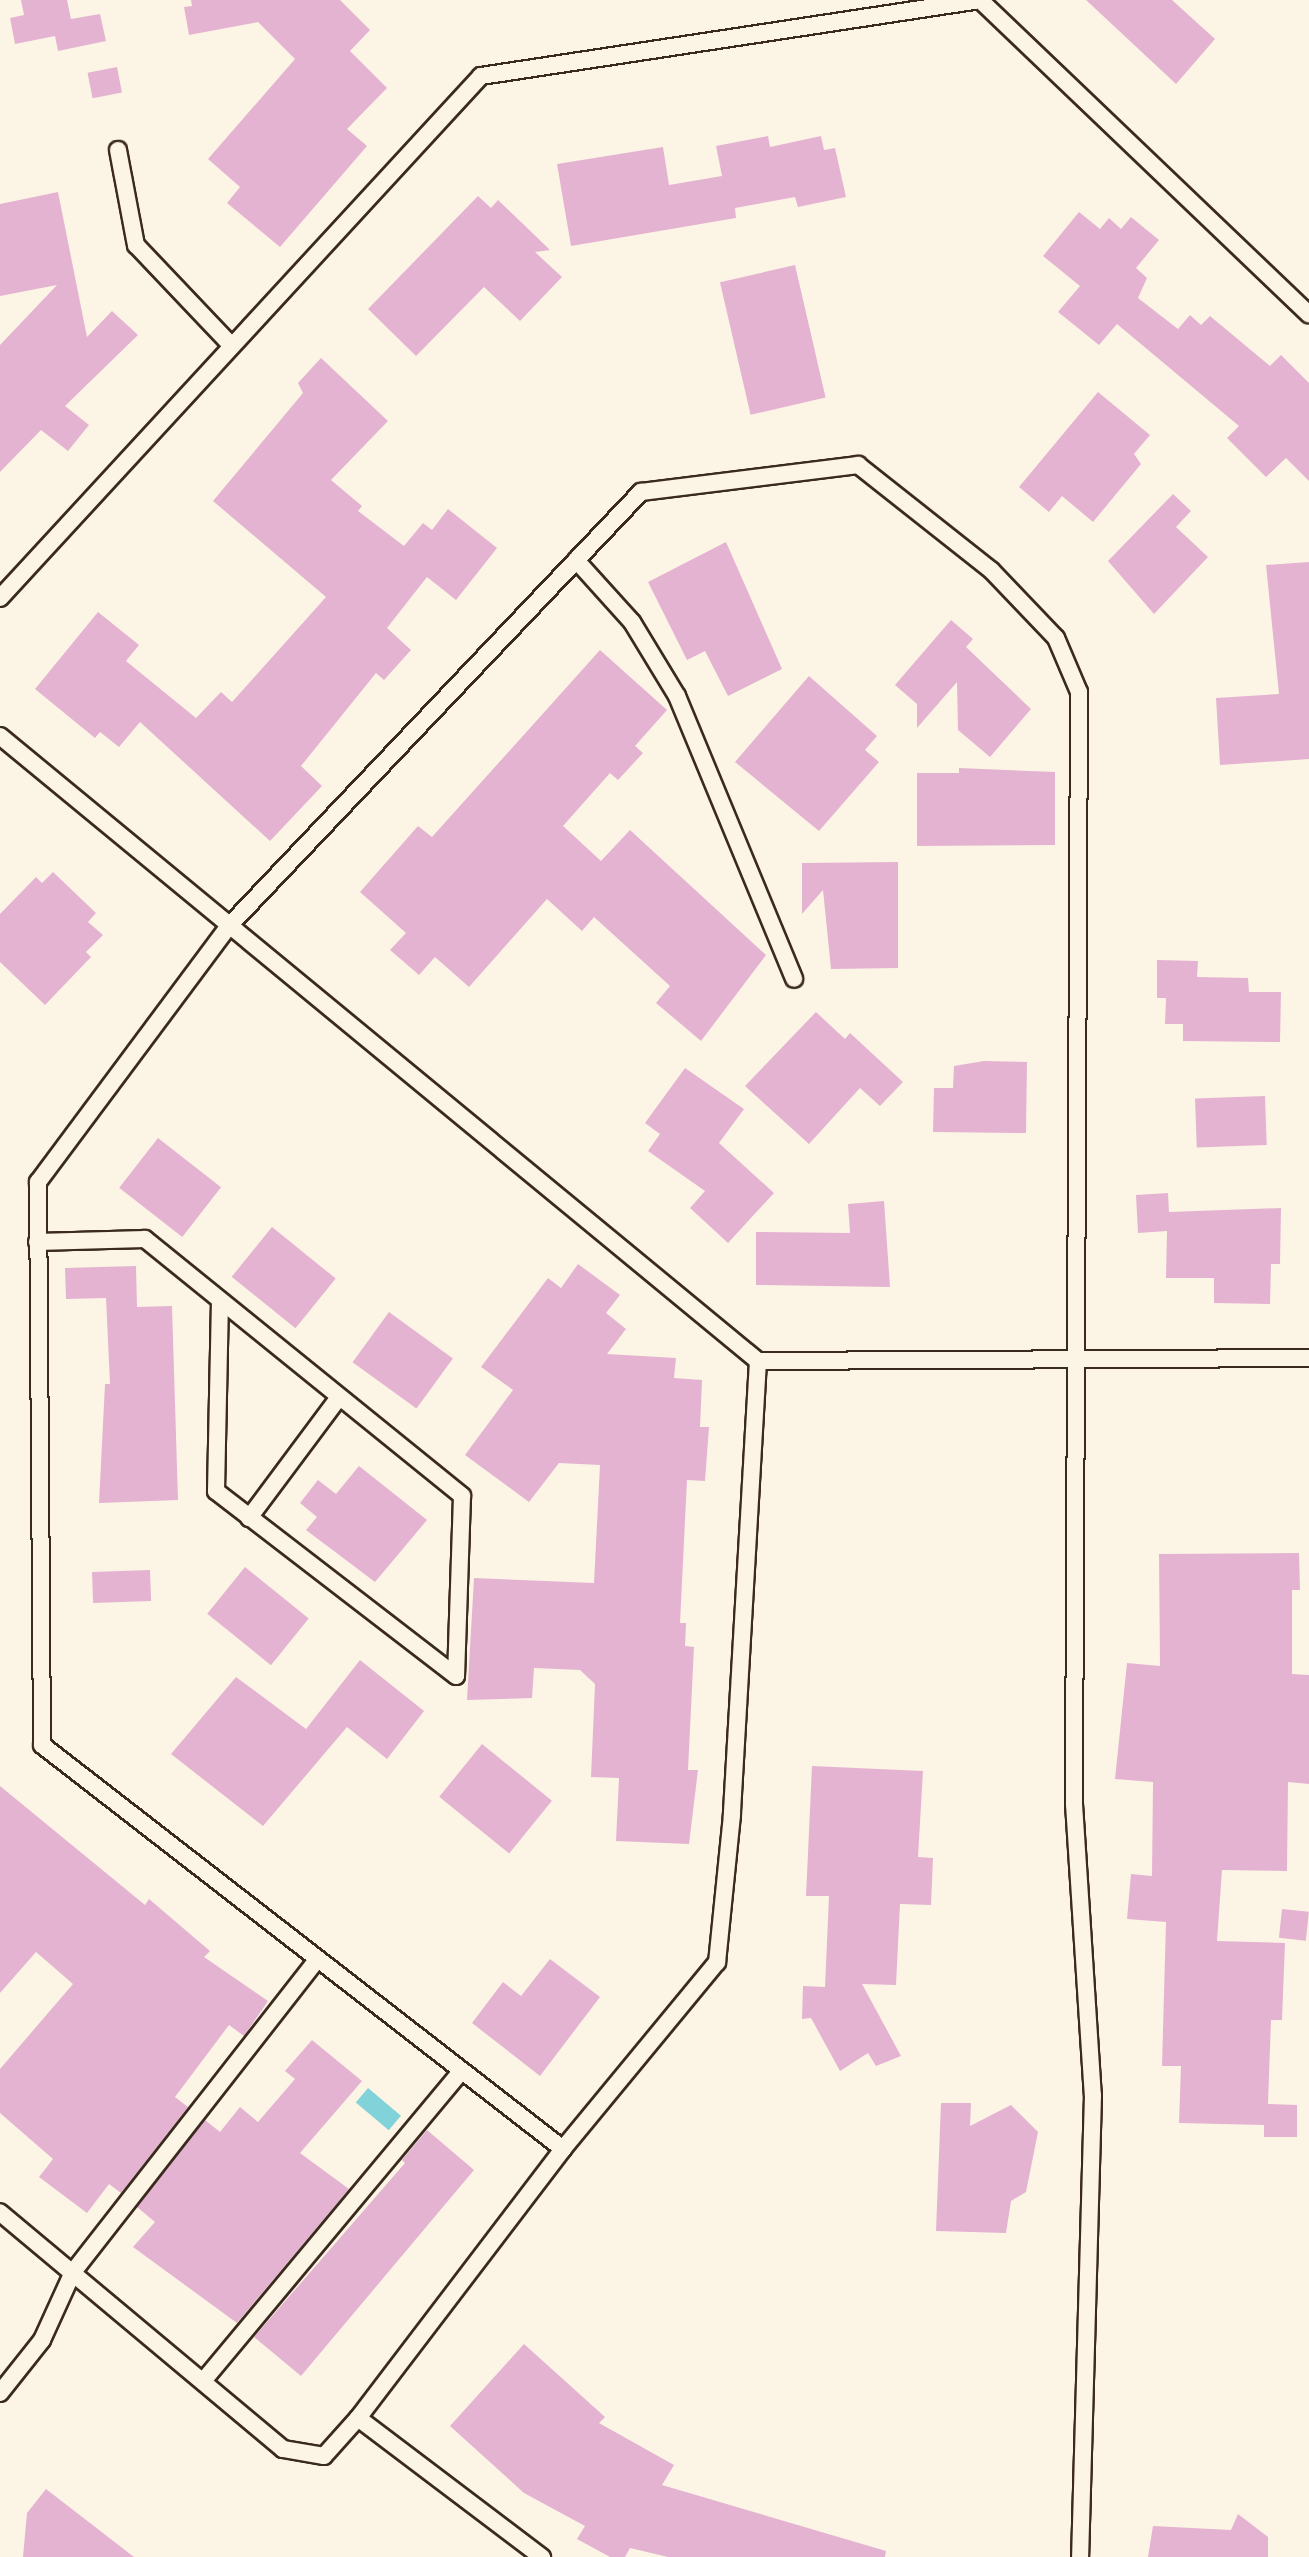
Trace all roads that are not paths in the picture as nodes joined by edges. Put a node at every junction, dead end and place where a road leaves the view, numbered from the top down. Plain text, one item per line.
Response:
1 (118, 150) dead end
2 (1309, 314) edge
3 (232, 346) junction
4 (576, 560) junction
5 (0, 598) edge
6 (0, 736) edge
7 (228, 927) junction
8 (794, 979) dead end
9 (37, 1242) junction
10 (220, 1302) junction
11 (1309, 1358) edge
12 (758, 1361) junction
13 (1074, 1361) junction
14 (337, 1400) junction
15 (249, 1518) junction
16 (315, 1962) junction
17 (461, 2072) junction
18 (563, 2149) junction
19 (0, 2212) edge
20 (73, 2272) junction
21 (204, 2380) junction
22 (0, 2393) edge
23 (358, 2418) junction
24 (542, 2557) edge
25 (1080, 2557) edge

1 - 3 lane
2 - 3 lane
3 - 5 lane
4 - 7 lane
4 - 8 lane
4 - 13 lane
6 - 7 lane
7 - 9 lane
7 - 12 lane
9 - 10 lane
9 - 16 lane
10 - 14 lane
10 - 15 lane
11 - 13 lane
12 - 13 lane
12 - 18 lane
13 - 25 lane
14 - 15 lane
14 - 15 lane
16 - 17 lane
16 - 20 lane
17 - 18 lane
17 - 21 lane
18 - 23 lane
19 - 20 lane
20 - 21 lane
20 - 22 lane
21 - 23 lane
23 - 24 lane

